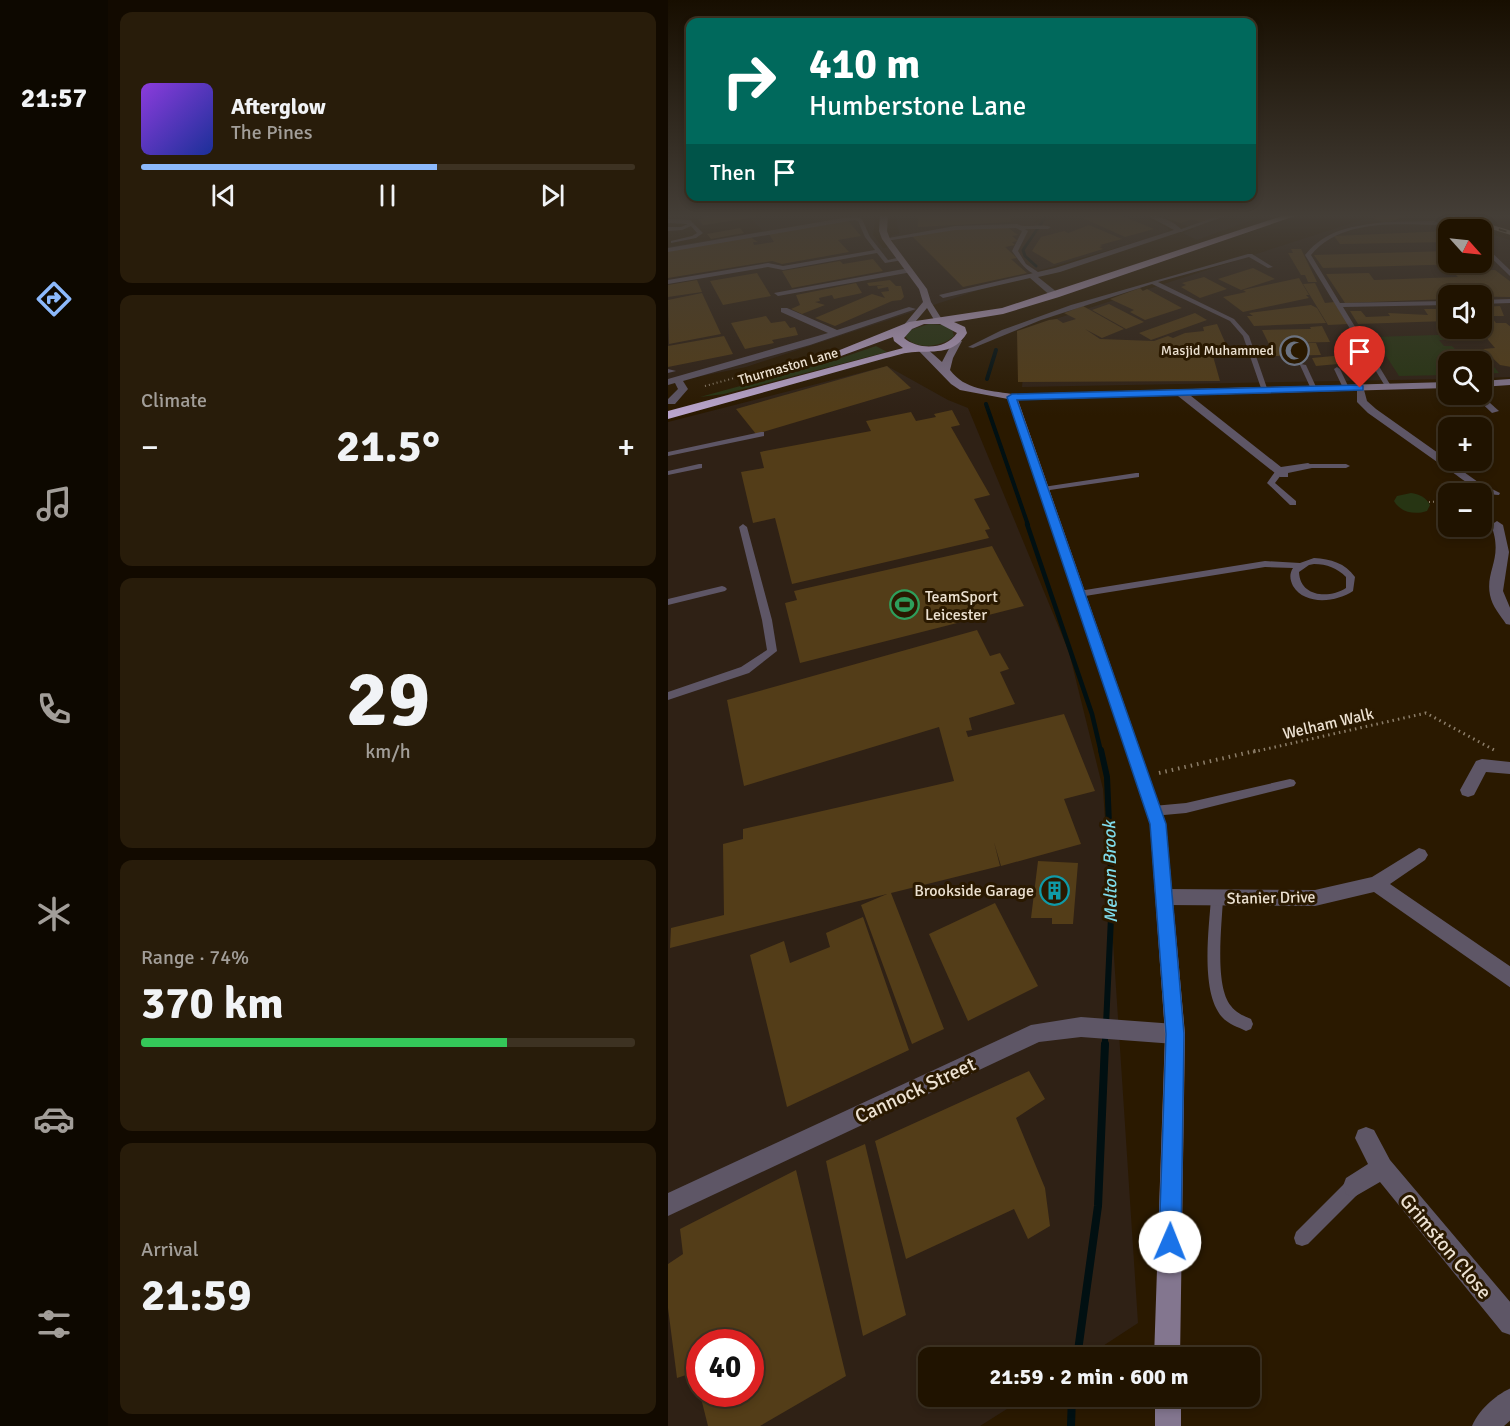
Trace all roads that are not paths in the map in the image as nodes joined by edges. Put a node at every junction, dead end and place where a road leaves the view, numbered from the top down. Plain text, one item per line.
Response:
1 (843, 282) edge
2 (918, 282) edge
3 (1009, 282) edge
4 (1042, 282) edge
5 (1095, 282) edge
6 (1152, 282) joint
7 (1324, 282) edge
8 (778, 293) dead end
9 (943, 295) dead end
10 (1055, 295) junction
11 (1511, 301) edge
12 (1492, 302) edge
13 (927, 303) junction
14 (1438, 303) edge
15 (1339, 305) junction
16 (912, 309) dead end
17 (784, 310) dead end
18 (1002, 311) junction
19 (941, 321) junction
20 (905, 328) junction
21 (835, 333) junction
22 (959, 339) junction
23 (971, 347) dead end
24 (919, 349) junction
25 (1303, 365) dead end
26 (1337, 369) dead end
27 (945, 370) junction
28 (672, 376) edge
29 (1511, 382) edge
30 (1492, 383) edge
31 (1438, 385) edge
32 (1388, 386) junction
33 (1346, 388) junction
34 (1360, 388) junction
35 (1314, 389) junction
36 (1265, 391) junction
37 (1182, 393) junction
38 (1012, 397) junction
39 (1488, 405) edge
40 (670, 406) edge
41 (1495, 411) dead end
42 (761, 434) dead end
43 (668, 454) edge
44 (1438, 455) edge
45 (699, 466) dead end
46 (1308, 466) joint
47 (1346, 466) dead end
48 (1459, 471) edge
49 (668, 473) edge
50 (1282, 473) junction
51 (1136, 475) dead end
52 (1043, 489) junction
53 (1496, 493) dead end
54 (1293, 503) dead end
55 (1497, 525) dead end
56 (743, 527) dead end
57 (1510, 545) edge
58 (1299, 566) junction
59 (722, 589) dead end
60 (1079, 594) junction
61 (668, 602) edge
62 (1511, 621) edge
63 (668, 696) edge
64 (1511, 768) edge
65 (1290, 783) dead end
66 (1468, 790) dead end
67 (1153, 811) junction
68 (1419, 855) dead end
69 (1376, 884) junction
70 (1165, 897) junction
71 (1217, 898) junction
72 (1511, 979) edge
73 (1246, 1024) dead end
74 (1175, 1034) junction
75 (1366, 1138) dead end
76 (1382, 1168) junction
77 (1354, 1186) joint
78 (668, 1205) edge
79 (1302, 1238) dead end
80 (1511, 1323) edge
81 (1167, 1347) edge
82 (1511, 1401) edge
83 (1168, 1407) edge
84 (1168, 1426) edge
85 (1485, 1426) edge

1 - 8 street
2 - 13 street
3 - 9 street
4 - 10 street
5 - 10 highway
6 - 23 lane
6 - 36 lane
7 - 15 lane
10 - 18 highway
11 - 12 lane
13 - 19 street
13 - 20 street
14 - 15 lane
15 - 32 lane
16 - 21 street
17 - 21 street
18 - 19 highway, Thurmaston Lane
18 - 22 highway, Thurmaston Lane
19 - 20 highway, Thurmaston Lane
19 - 22 highway
20 - 24 highway
20 - 40 highway, Thurmaston Lane
21 - 28 street
22 - 24 highway, Thurmaston Lane
22 - 27 street
24 - 27 street
24 - 40 highway, Thurmaston Lane
25 - 35 lane
26 - 33 lane
27 - 38 street
28 - 40 street
29 - 30 street
31 - 32 street
32 - 34 street
33 - 34 street
33 - 35 street
34 - 44 street
35 - 36 street
36 - 37 street
37 - 38 street
37 - 50 street
38 - 52 street
39 - 41 lane
42 - 43 lane
45 - 49 lane
46 - 47 lane
46 - 50 street
48 - 53 lane
50 - 54 lane
51 - 52 lane
52 - 60 street
55 - 57 street
56 - 63 lane
57 - 62 street
58 - 58 lane
58 - 60 lane
59 - 61 lane
60 - 67 street
64 - 66 street
65 - 67 lane
67 - 70 street
68 - 69 street, Stanier Drive
69 - 71 street, Stanier Drive
69 - 72 street
70 - 71 street, Stanier Drive
70 - 74 street
71 - 73 lane
74 - 78 street, Cannock Street
74 - 81 street
75 - 76 street, Grimston Close
76 - 77 street
76 - 80 street, Grimston Close
77 - 79 lane
82 - 85 street
83 - 84 street

